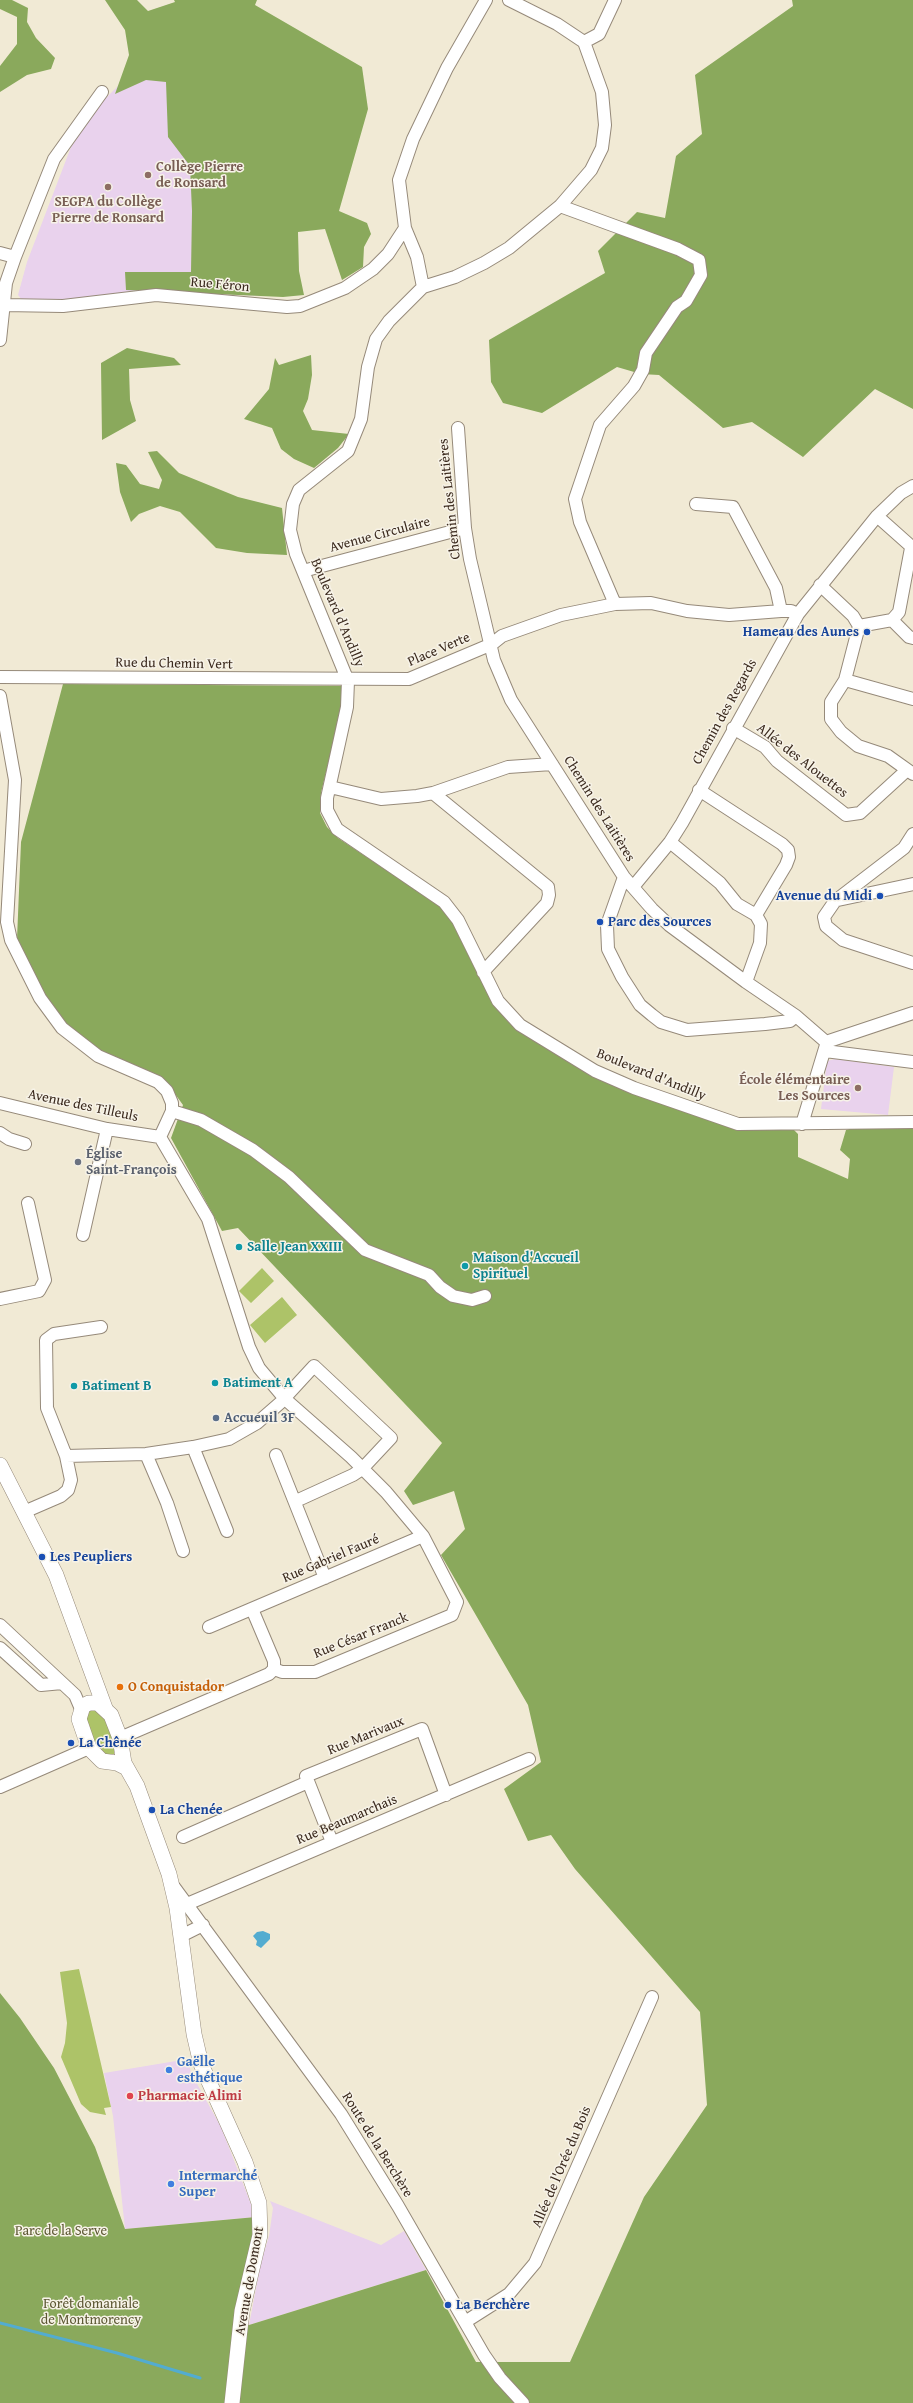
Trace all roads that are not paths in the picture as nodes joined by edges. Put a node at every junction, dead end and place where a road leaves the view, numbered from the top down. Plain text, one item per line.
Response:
1 (486, 0) edge
2 (508, 0) edge
3 (615, 0) edge
4 (584, 42) junction
5 (102, 92) dead end
6 (560, 206) junction
7 (405, 228) junction
8 (0, 253) edge
9 (16, 253) junction
10 (423, 287) junction
11 (4, 305) junction
12 (0, 340) edge
13 (458, 428) dead end
14 (913, 486) edge
15 (696, 504) dead end
16 (877, 516) junction
17 (465, 528) junction
18 (912, 548) edge
19 (303, 571) junction
20 (820, 585) junction
21 (615, 604) junction
22 (781, 611) junction
23 (798, 614) junction
24 (892, 620) junction
25 (859, 626) junction
26 (913, 638) edge
27 (492, 644) junction
28 (0, 677) edge
29 (845, 680) junction
30 (348, 681) junction
31 (0, 696) edge
32 (913, 699) edge
33 (3, 724) edge
34 (733, 728) junction
35 (552, 764) junction
36 (910, 772) edge
37 (330, 786) junction
38 (699, 790) junction
39 (433, 793) junction
40 (913, 834) edge
41 (670, 842) junction
42 (624, 877) junction
43 (913, 884) edge
44 (633, 887) junction
45 (835, 901) junction
46 (756, 915) junction
47 (913, 963) edge
48 (483, 972) junction
49 (746, 982) junction
50 (913, 1013) edge
51 (796, 1016) junction
52 (826, 1047) junction
53 (913, 1062) edge
54 (0, 1103) edge
55 (172, 1111) junction
56 (913, 1122) edge
57 (802, 1124) junction
58 (107, 1129) junction
59 (0, 1133) edge
60 (160, 1137) junction
61 (25, 1144) dead end
62 (28, 1203) dead end
63 (83, 1234) dead end
64 (485, 1296) dead end
65 (0, 1299) edge
66 (101, 1327) dead end
67 (285, 1399) junction
68 (194, 1448) junction
69 (146, 1454) junction
70 (276, 1455) dead end
71 (66, 1456) junction
72 (0, 1465) edge
73 (362, 1469) junction
74 (296, 1501) junction
75 (24, 1512) junction
76 (228, 1531) dead end
77 (423, 1536) junction
78 (183, 1551) dead end
79 (325, 1578) junction
80 (252, 1609) junction
81 (0, 1625) edge
82 (209, 1627) dead end
83 (0, 1648) edge
84 (274, 1669) junction
85 (95, 1679) junction
86 (62, 1683) junction
87 (84, 1703) junction
88 (105, 1708) junction
89 (120, 1744) junction
90 (89, 1748) junction
91 (529, 1759) dead end
92 (110, 1762) junction
93 (126, 1768) junction
94 (308, 1782) junction
95 (0, 1787) edge
96 (446, 1796) junction
97 (183, 1837) dead end
98 (332, 1842) junction
99 (185, 1908) junction
100 (203, 1925) junction
101 (181, 1936) junction
102 (652, 1997) dead end
103 (465, 2322) junction
104 (232, 2403) edge
105 (523, 2403) edge

1 - 7 street
2 - 4 street
3 - 4 street
4 - 6 street, Boulevard d'Andilly
5 - 9 street
6 - 10 street, Boulevard d'Andilly
6 - 21 street
7 - 10 street
7 - 11 street, Rue Féron
8 - 9 street
9 - 11 street
10 - 19 street, Boulevard d'Andilly
11 - 12 street
13 - 17 street, Chemin des Laitières
14 - 16 street, Chemin des Regards
15 - 22 street
16 - 18 street
16 - 20 street, Chemin des Regards
17 - 19 street, Avenue Circulaire
17 - 27 street, Chemin des Laitières
18 - 24 street
19 - 30 street, Boulevard d'Andilly
20 - 23 street, Chemin des Regards
20 - 25 street
21 - 22 street, Place Verte
21 - 27 street, Place Verte
22 - 23 street, Place Verte
23 - 34 street, Chemin des Regards
24 - 25 street
24 - 26 street
25 - 29 street
27 - 30 street, Place Verte
27 - 35 street, Chemin des Laitières
28 - 30 street, Rue du Chemin Vert
29 - 32 street
29 - 36 street
30 - 37 street, Boulevard d'Andilly
31 - 33 street
33 - 55 street
34 - 36 street, Allée des Alouettes
34 - 38 street, Chemin des Regards
35 - 39 street
35 - 42 street, Chemin des Laitières
37 - 39 street
37 - 48 street, Boulevard d'Andilly
38 - 41 street, Chemin des Regards
38 - 46 street
39 - 48 street
40 - 45 street
41 - 44 street, Chemin des Regards
41 - 46 street
42 - 44 street, Chemin des Laitières
42 - 51 street
43 - 45 street
44 - 49 street, Chemin des Laitières
45 - 47 street
46 - 49 street
48 - 57 street, Boulevard d'Andilly
49 - 51 street, Chemin des Laitières
50 - 52 street
51 - 52 street, Chemin des Laitières
52 - 53 street
52 - 57 street
54 - 58 street, Avenue des Tilleuls
55 - 60 street
55 - 64 street
56 - 57 street, Boulevard d'Andilly
58 - 60 street, Avenue des Tilleuls
58 - 63 street
59 - 61 street
60 - 67 street
62 - 65 street
66 - 71 street
67 - 68 street
67 - 73 street
67 - 73 street
68 - 69 street
68 - 76 street
69 - 71 street
69 - 78 street
70 - 74 street
71 - 75 street
72 - 75 main road
73 - 74 street
73 - 77 street
74 - 79 street
75 - 85 main road
77 - 79 street, Rue Gabriel Fauré
77 - 84 street, Rue César Franck
79 - 80 street, Rue Gabriel Fauré
80 - 82 street, Rue Gabriel Fauré
80 - 84 street
81 - 86 street
83 - 86 street
84 - 89 street
85 - 87 main road
85 - 88 main road, Avenue de Domont
86 - 87 street
87 - 88 main road
87 - 90 main road
88 - 89 main road, Avenue de Domont
89 - 92 main road
89 - 93 main road, Avenue de Domont
90 - 92 main road
90 - 95 street
91 - 96 street, Rue Beaumarchais
92 - 93 main road
93 - 99 main road, Avenue de Domont
94 - 96 street, Rue Marivaux
94 - 97 street, Rue Marivaux
94 - 98 street
96 - 98 street, Rue Beaumarchais
98 - 99 street, Rue Beaumarchais
99 - 100 street, Route de la Berchère
99 - 101 main road, Avenue de Domont
100 - 101 street
100 - 103 street, Route de la Berchère
101 - 104 main road, Avenue de Domont
102 - 103 street, Allée de l'Orée du Bois
103 - 105 street, Route de la Berchère

